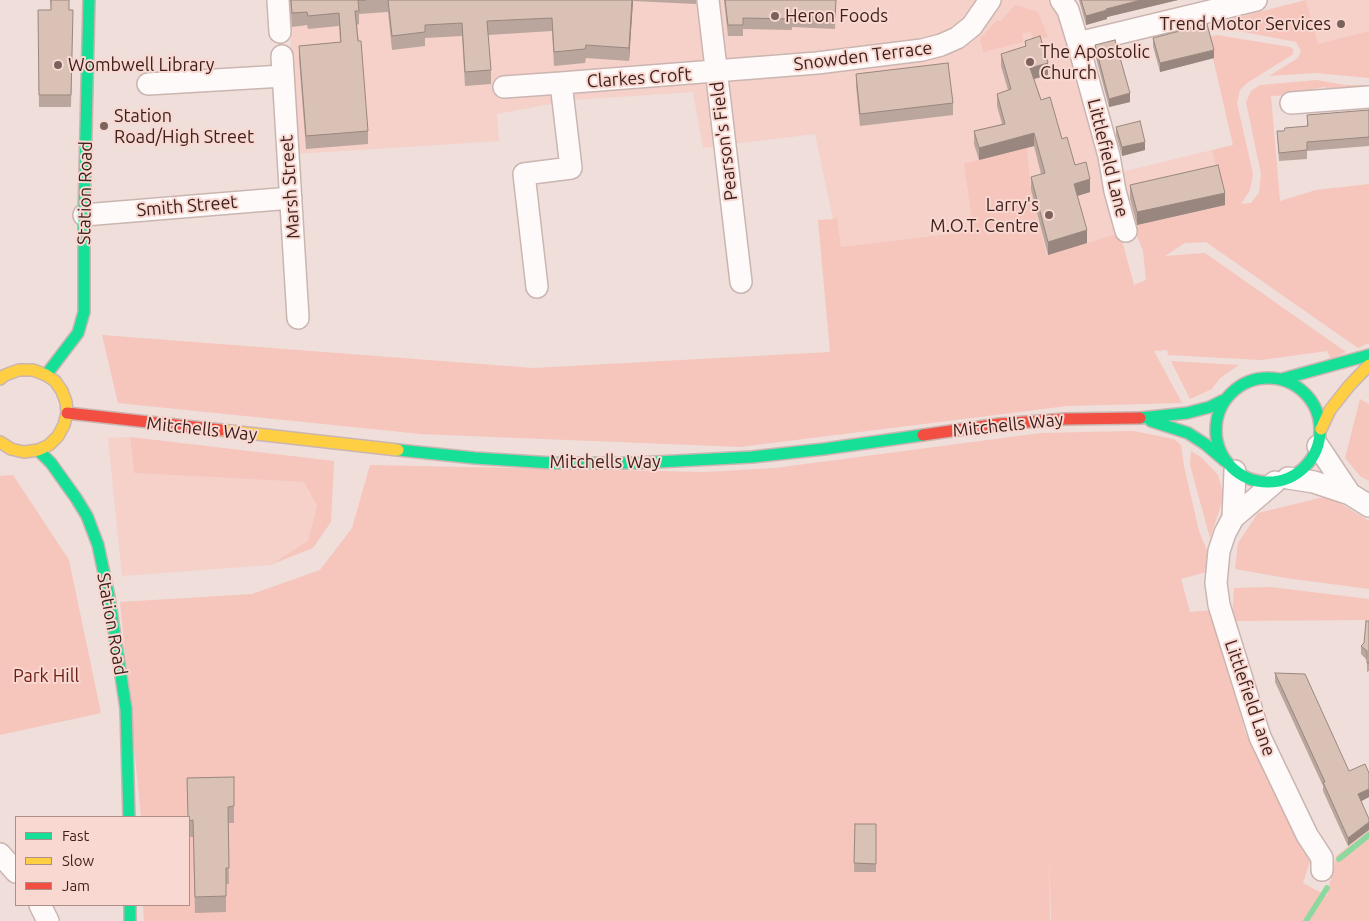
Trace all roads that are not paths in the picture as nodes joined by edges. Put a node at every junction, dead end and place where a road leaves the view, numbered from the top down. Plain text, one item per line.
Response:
1 (89, 0) edge
2 (278, 0) edge
3 (708, 0) edge
4 (990, 0) edge
5 (1061, 0) edge
6 (1256, 0) edge
7 (280, 32) dead end
8 (1078, 43) junction
9 (716, 72) junction
10 (561, 83) junction
11 (148, 84) dead end
12 (504, 87) dead end
13 (1369, 97) edge
14 (1291, 104) dead end
15 (291, 198) junction
16 (84, 214) junction
17 (1126, 231) dead end
18 (741, 282) dead end
19 (537, 287) dead end
20 (298, 318) dead end
21 (1369, 355) edge
22 (1369, 365) edge
23 (46, 375) junction
24 (0, 379) edge
25 (1282, 379) junction
26 (1224, 400) junction
27 (67, 413) junction
28 (1143, 418) junction
29 (1319, 438) junction
30 (0, 442) edge
31 (38, 450) junction
32 (1230, 466) junction
33 (1282, 480) junction
34 (1350, 494) junction
35 (1369, 506) edge
36 (1233, 518) junction
37 (129, 816) edge
38 (0, 854) edge
39 (1322, 870) dead end
40 (15, 871) edge
41 (40, 906) edge
42 (130, 906) edge
43 (48, 921) edge
44 (130, 921) edge

1 - 16 main road, Station Road
2 - 7 street
3 - 9 street, Pearson's Field
4 - 9 street, Snowden Terrace
5 - 8 street, Littlefield Lane
6 - 8 street
8 - 17 street, Littlefield Lane
9 - 10 street, Clarkes Croft
9 - 18 street, Pearson's Field
10 - 12 street, Clarkes Croft
10 - 19 street, Clarkes Croft
11 - 15 street, Marsh Street
13 - 14 street
15 - 16 street, Smith Street
15 - 20 street, Marsh Street
16 - 23 main road, Station Road
21 - 25 main road
22 - 29 main road
23 - 24 main road
23 - 27 main road
25 - 26 main road
25 - 29 main road
26 - 28 main road, Mitchells Way
26 - 32 main road
27 - 28 main road, Mitchells Way
27 - 31 main road
28 - 32 main road, Mitchells Way
29 - 33 main road
29 - 34 street
30 - 31 main road
31 - 37 main road, Station Road
32 - 33 main road
32 - 36 street, Littlefield Lane
33 - 34 street
33 - 36 street, Littlefield Lane
34 - 35 street
36 - 39 street, Littlefield Lane
38 - 40 street
41 - 43 street
42 - 44 main road

